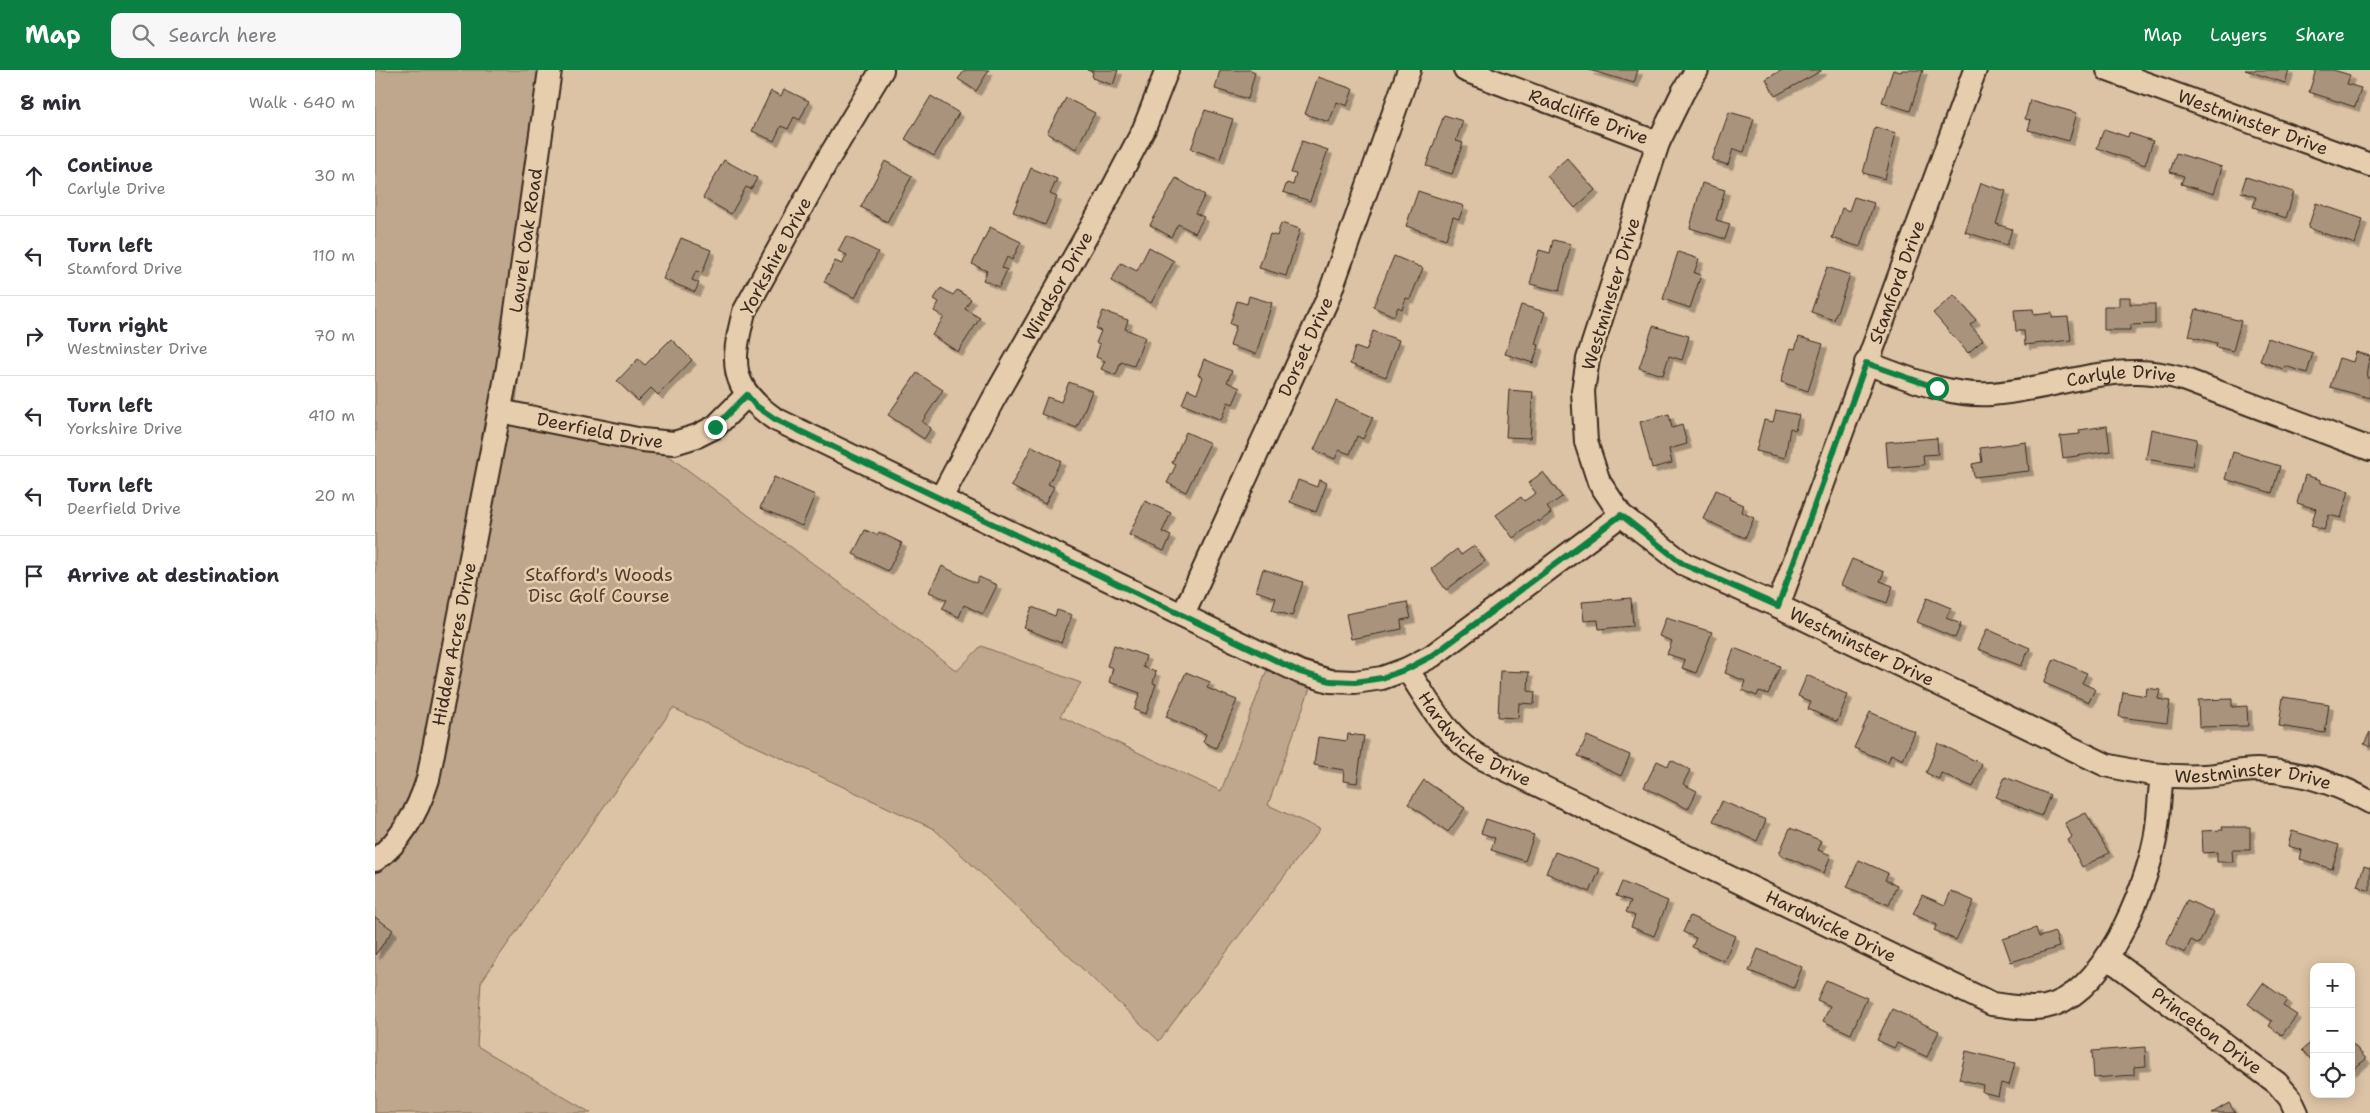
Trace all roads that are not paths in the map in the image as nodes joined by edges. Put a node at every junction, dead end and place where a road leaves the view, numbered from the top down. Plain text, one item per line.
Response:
1 (550, 70) edge
2 (882, 70) edge
3 (1167, 70) edge
4 (1409, 70) edge
5 (1465, 70) edge
6 (1697, 70) edge
7 (1975, 70) edge
8 (2108, 70) edge
9 (1658, 142) junction
10 (2370, 165) edge
11 (1866, 363) junction
12 (747, 395) junction
13 (500, 411) junction
14 (2370, 449) edge
15 (941, 498) junction
16 (1621, 515) junction
17 (1778, 606) junction
18 (1183, 615) junction
19 (1407, 669) junction
20 (2162, 775) junction
21 (2370, 802) edge
22 (375, 860) edge
23 (2107, 957) junction
24 (2297, 1113) edge

1 - 13 street, Laurel Oak Road
2 - 12 street, Yorkshire Drive
3 - 15 street, Windsor Drive
4 - 18 street, Dorset Drive
5 - 9 street, Radcliffe Drive
6 - 9 street, Westminster Drive
7 - 11 street, Stamford Drive
8 - 10 street, Westminster Drive
9 - 16 street, Westminster Drive
11 - 14 street, Carlyle Drive
11 - 17 street, Stamford Drive
12 - 13 street, Deerfield Drive
12 - 15 street, Yorkshire Drive
13 - 22 street, Hidden Acres Drive
15 - 18 street, Yorkshire Drive
16 - 17 street, Westminster Drive
16 - 19 street, Yorkshire Drive
17 - 20 street, Westminster Drive
18 - 19 street, Yorkshire Drive
19 - 23 street, Hardwicke Drive
20 - 21 street, Westminster Drive
20 - 23 street, Hardwicke Drive
23 - 24 street, Princeton Drive

